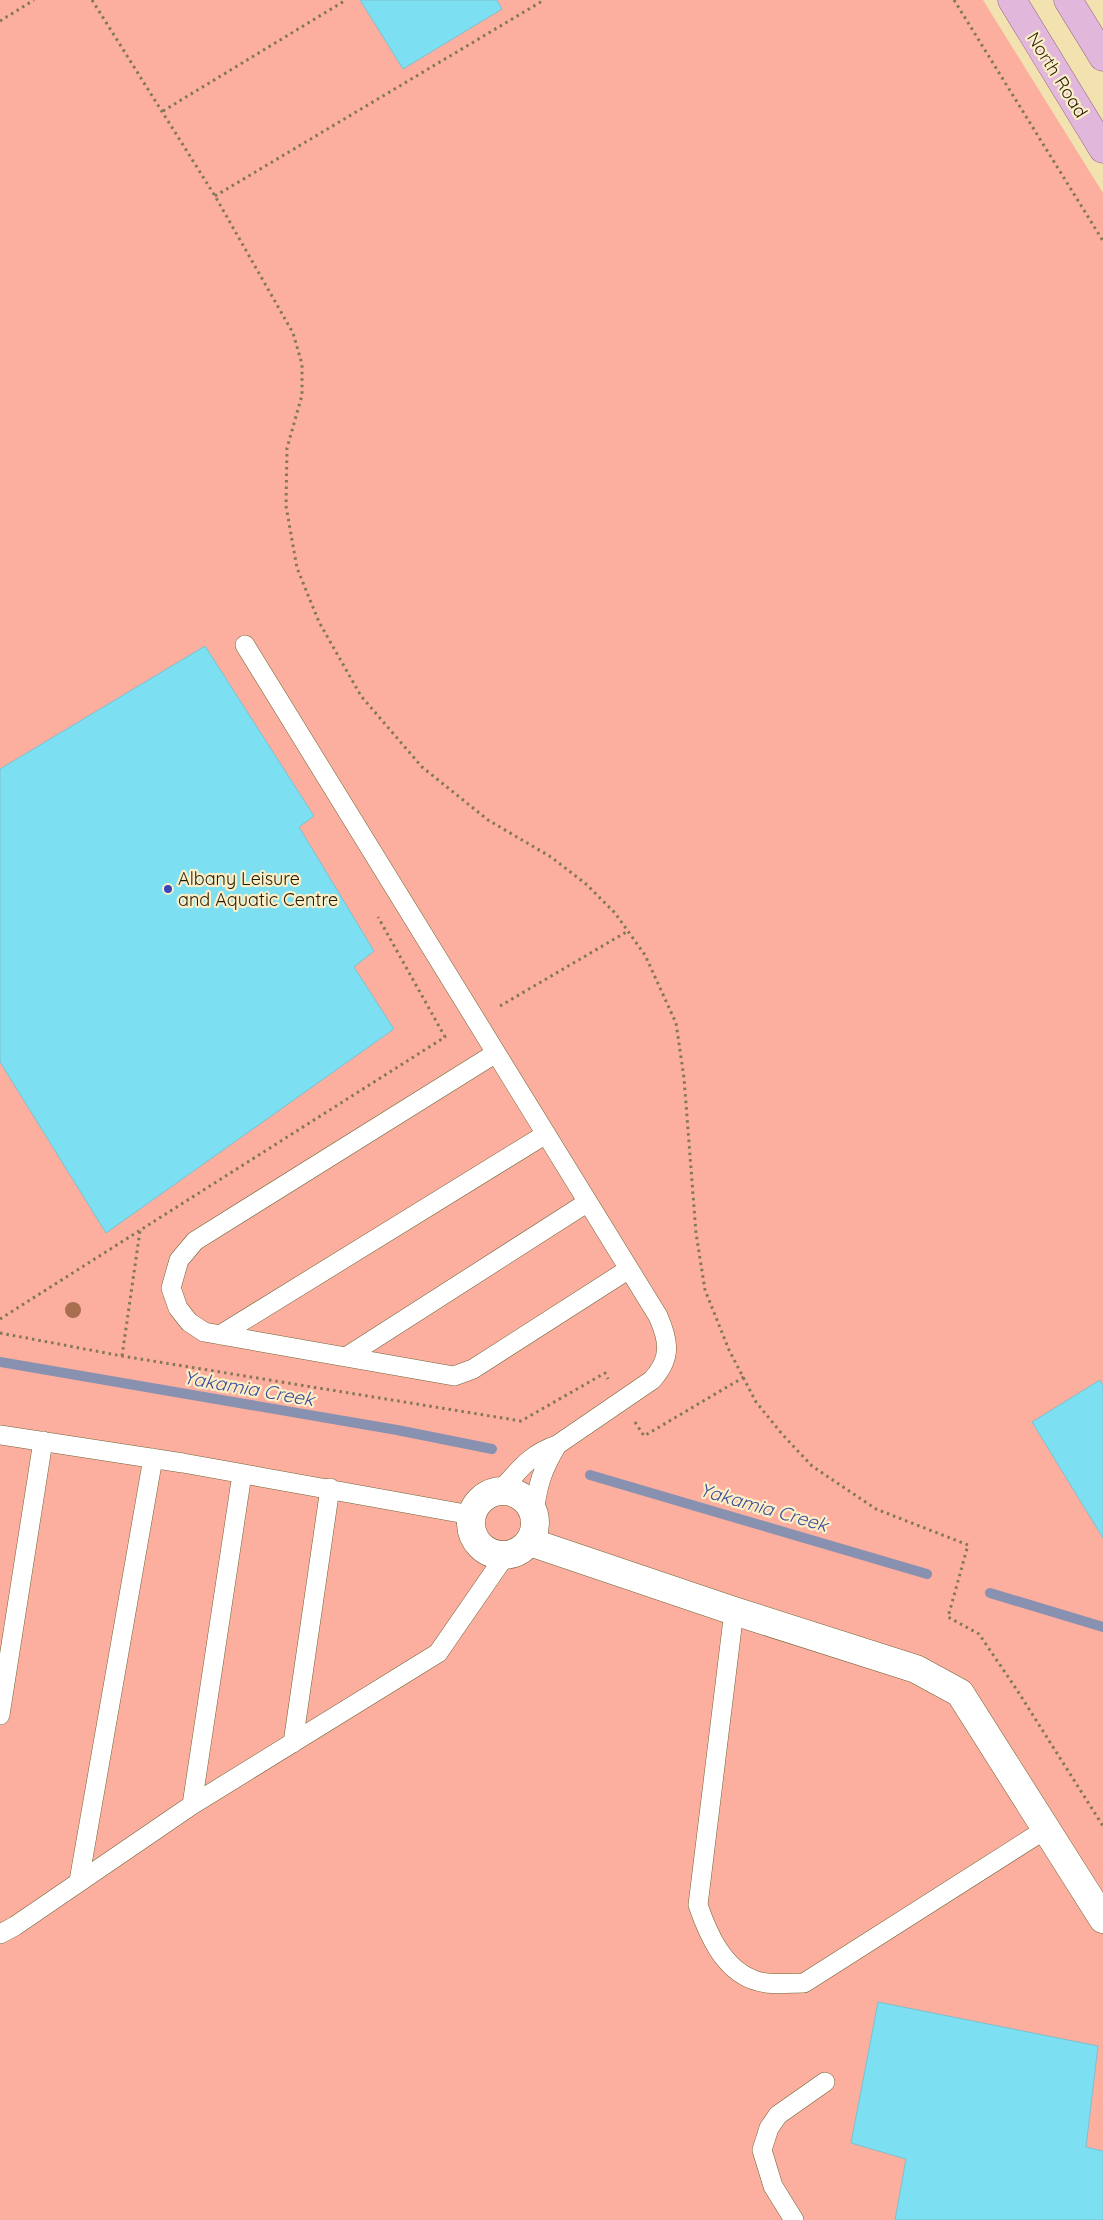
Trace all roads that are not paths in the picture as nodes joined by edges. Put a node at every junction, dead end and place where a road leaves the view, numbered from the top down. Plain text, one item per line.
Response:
1 (1012, 0) edge
2 (1068, 0) edge
3 (1103, 58) edge
4 (1103, 149) edge
5 (245, 645) dead end
6 (496, 1053) junction
7 (546, 1134) junction
8 (588, 1202) junction
9 (629, 1269) junction
10 (220, 1335) junction
11 (346, 1357) junction
12 (0, 1435) edge
13 (43, 1442) junction
14 (557, 1445) junction
15 (153, 1458) junction
16 (242, 1474) junction
17 (330, 1488) junction
18 (501, 1490) junction
19 (534, 1512) junction
20 (471, 1515) junction
21 (530, 1542) junction
22 (505, 1556) junction
23 (734, 1611) junction
24 (0, 1714) edge
25 (292, 1743) junction
26 (192, 1805) junction
27 (1046, 1829) junction
28 (79, 1882) junction
29 (1103, 1919) edge
30 (0, 1934) edge
31 (825, 2082) dead end
32 (794, 2220) edge

1 - 4 main road, North Road
2 - 3 main road
5 - 6 lane
6 - 7 lane
6 - 10 lane
7 - 8 lane
7 - 10 lane
8 - 9 lane
8 - 11 lane
9 - 11 lane
9 - 14 lane
10 - 11 lane
12 - 13 lane
13 - 15 lane
13 - 24 lane
14 - 18 lane
14 - 19 lane
15 - 16 lane
15 - 28 lane
16 - 17 lane
16 - 26 lane
17 - 20 lane
17 - 25 lane
18 - 19 street
18 - 20 street
19 - 21 street
20 - 22 street
21 - 22 street
21 - 23 street
22 - 25 lane
23 - 27 street
23 - 27 lane
25 - 26 lane
26 - 28 lane
27 - 29 street
28 - 30 lane
31 - 32 lane

